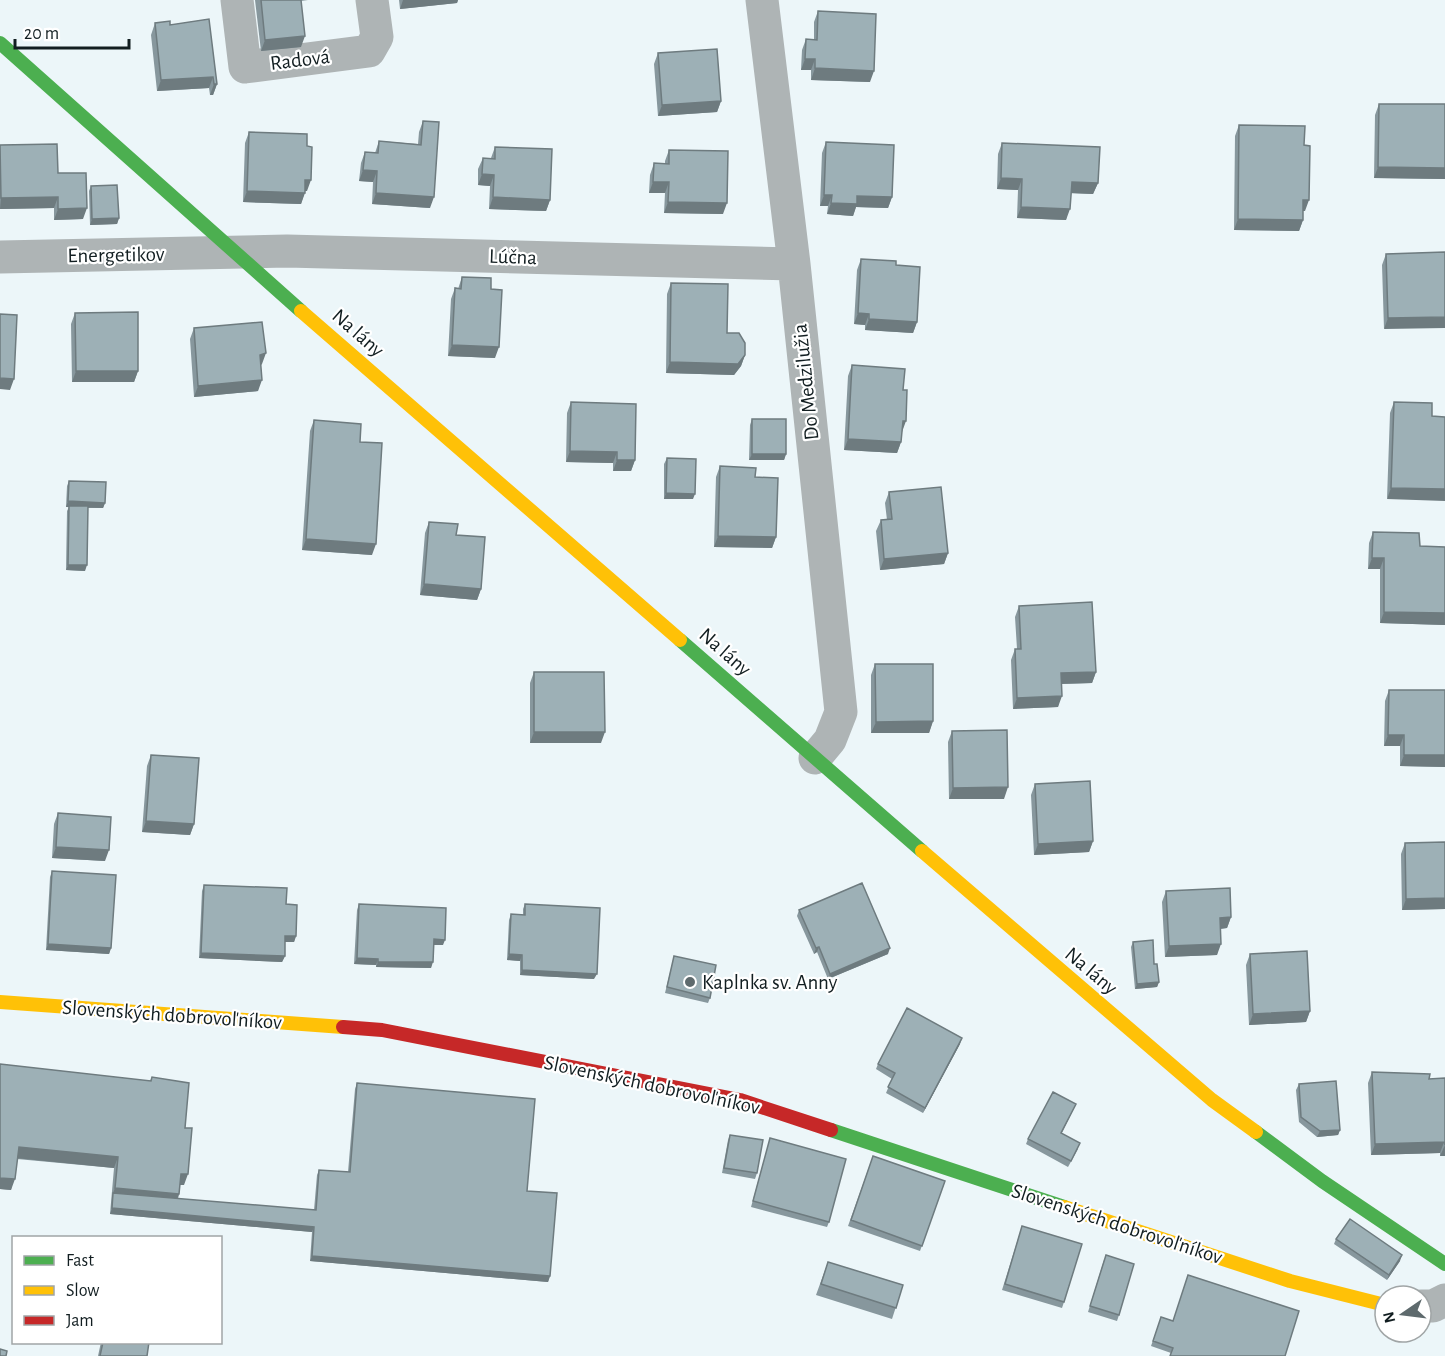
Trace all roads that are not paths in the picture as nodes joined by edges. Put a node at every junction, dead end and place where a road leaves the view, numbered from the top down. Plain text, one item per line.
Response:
1 (237, 0) edge
2 (372, 0) edge
3 (762, 0) edge
4 (0, 43) edge
5 (232, 251) junction
6 (0, 257) edge
7 (794, 264) junction
8 (815, 758) junction
9 (0, 1002) edge
10 (1445, 1264) edge
11 (1373, 1302) edge

1 - 2 street, Radová
3 - 7 street, Do Medzilužia
4 - 5 street, Na lány
5 - 6 street, Energetikov
5 - 7 street, Lúčna
5 - 8 street, Na lány
7 - 8 street, Do Medzilužia
8 - 10 street, Na lány
9 - 11 street, Slovenských dobrovoľníkov

